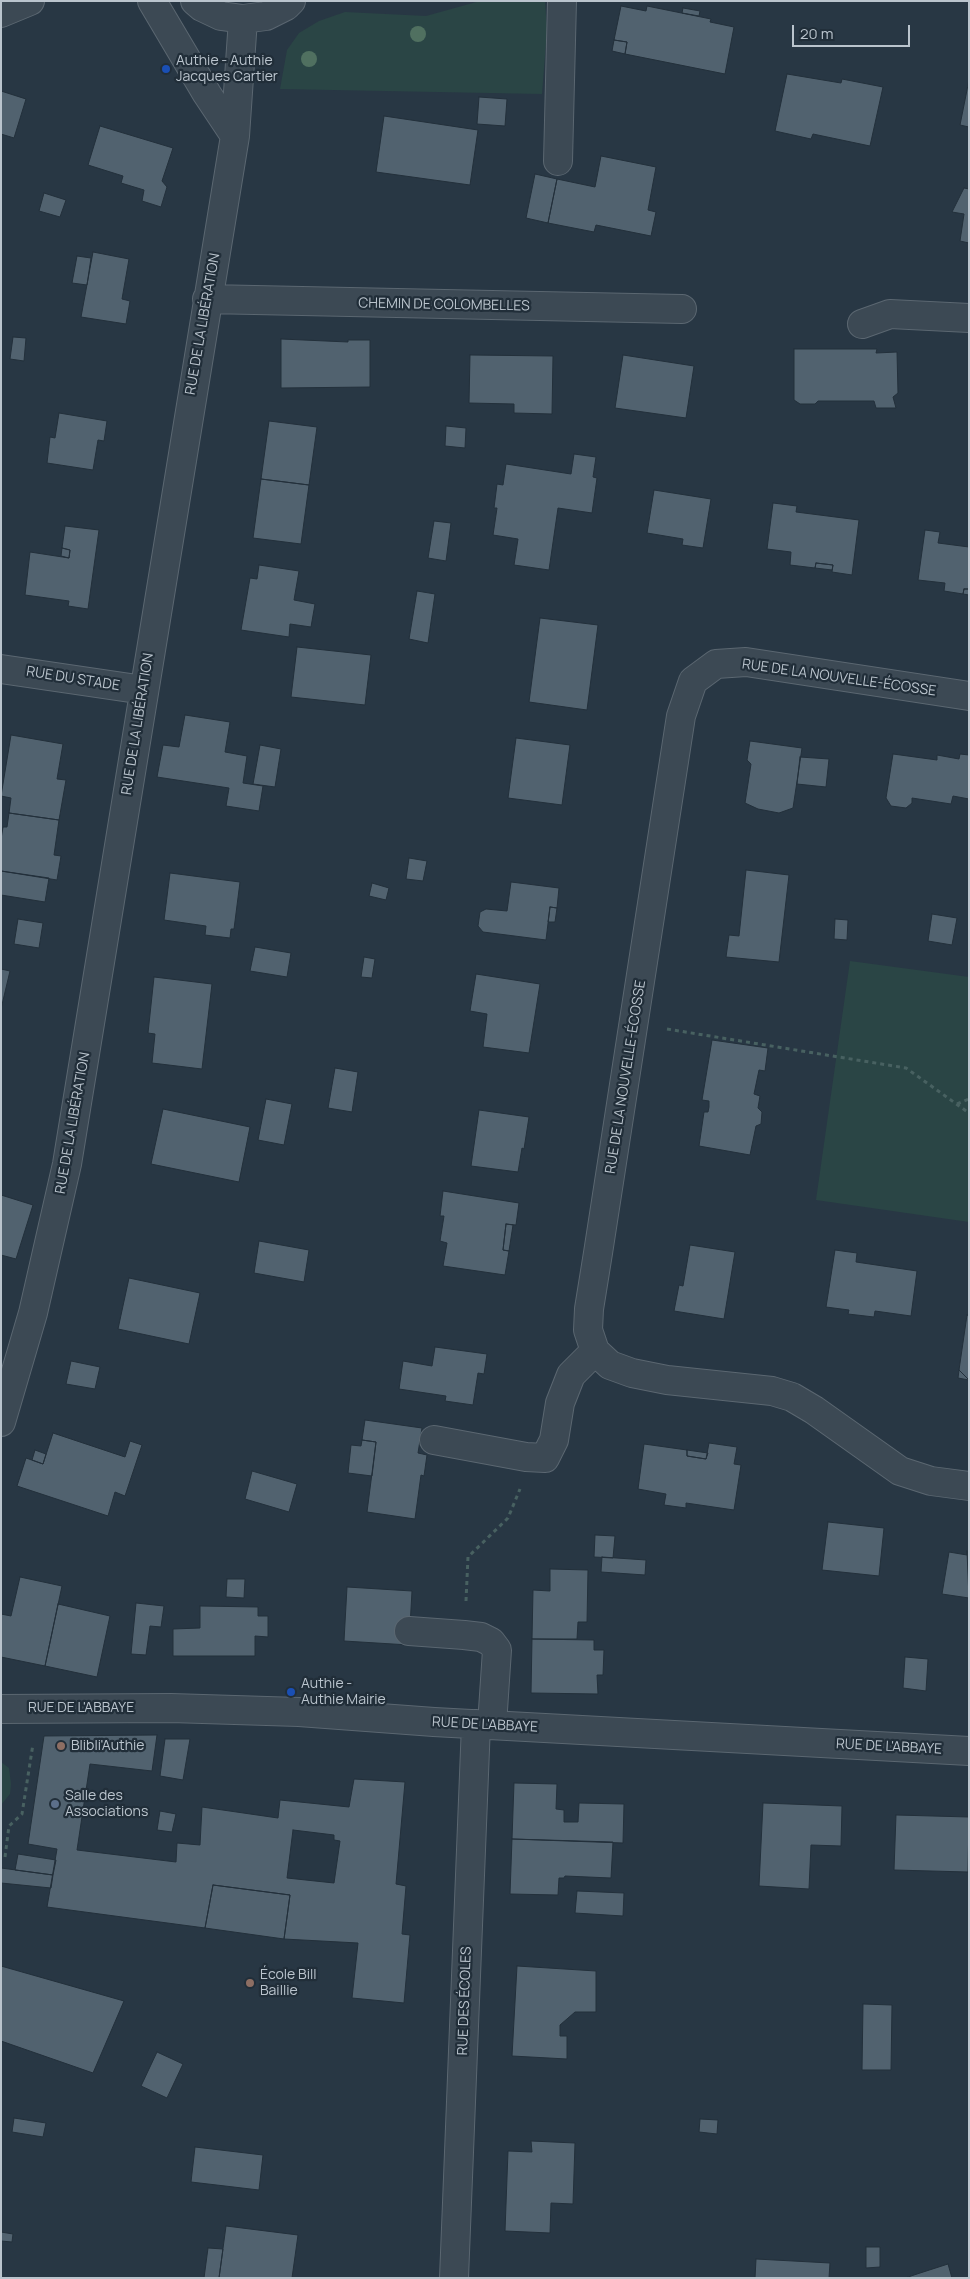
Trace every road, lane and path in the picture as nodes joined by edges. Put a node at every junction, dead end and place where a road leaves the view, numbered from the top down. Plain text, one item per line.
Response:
1 (30, 1) edge
2 (152, 1) edge
3 (195, 1) edge
4 (291, 1) edge
5 (562, 1) edge
6 (1, 13) edge
7 (243, 20) junction
8 (235, 136) junction
9 (558, 161) dead end
10 (207, 299) junction
11 (682, 310) dead end
12 (969, 318) edge
13 (862, 324) dead end
14 (1, 669) edge
15 (144, 690) junction
16 (969, 696) edge
17 (634, 1023) junction
18 (969, 1099) edge
19 (957, 1104) junction
20 (969, 1113) edge
21 (595, 1351) junction
22 (1, 1422) edge
23 (434, 1440) dead end
24 (526, 1457) junction
25 (969, 1486) edge
26 (466, 1604) dead end
27 (410, 1631) dead end
28 (1, 1709) edge
29 (484, 1724) junction
30 (34, 1740) dead end
31 (969, 1751) edge
32 (5, 1857) dead end
33 (454, 2278) edge

1 - 6 street
2 - 8 street
3 - 7 street
4 - 7 street
5 - 9 street
7 - 8 street, RUE DE LA LIBÉRATION
8 - 10 street, RUE DE LA LIBÉRATION
10 - 11 street, CHEMIN DE COLOMBELLES
10 - 15 street, RUE DE LA LIBÉRATION
12 - 13 street
14 - 15 street, RUE DU STADE
15 - 22 street, RUE DE LA LIBÉRATION
16 - 17 street, RUE DE LA NOUVELLE-ÉCOSSE
17 - 19 path
17 - 21 street, RUE DE LA NOUVELLE-ÉCOSSE
18 - 19 path
19 - 20 path
21 - 24 street
21 - 25 street
23 - 24 street
24 - 26 path
27 - 29 street, RUE DES ÉCOLES
28 - 29 street, RUE DE L'ABBAYE
29 - 31 street, RUE DE L'ABBAYE
29 - 33 street, RUE DES ÉCOLES
30 - 32 path

